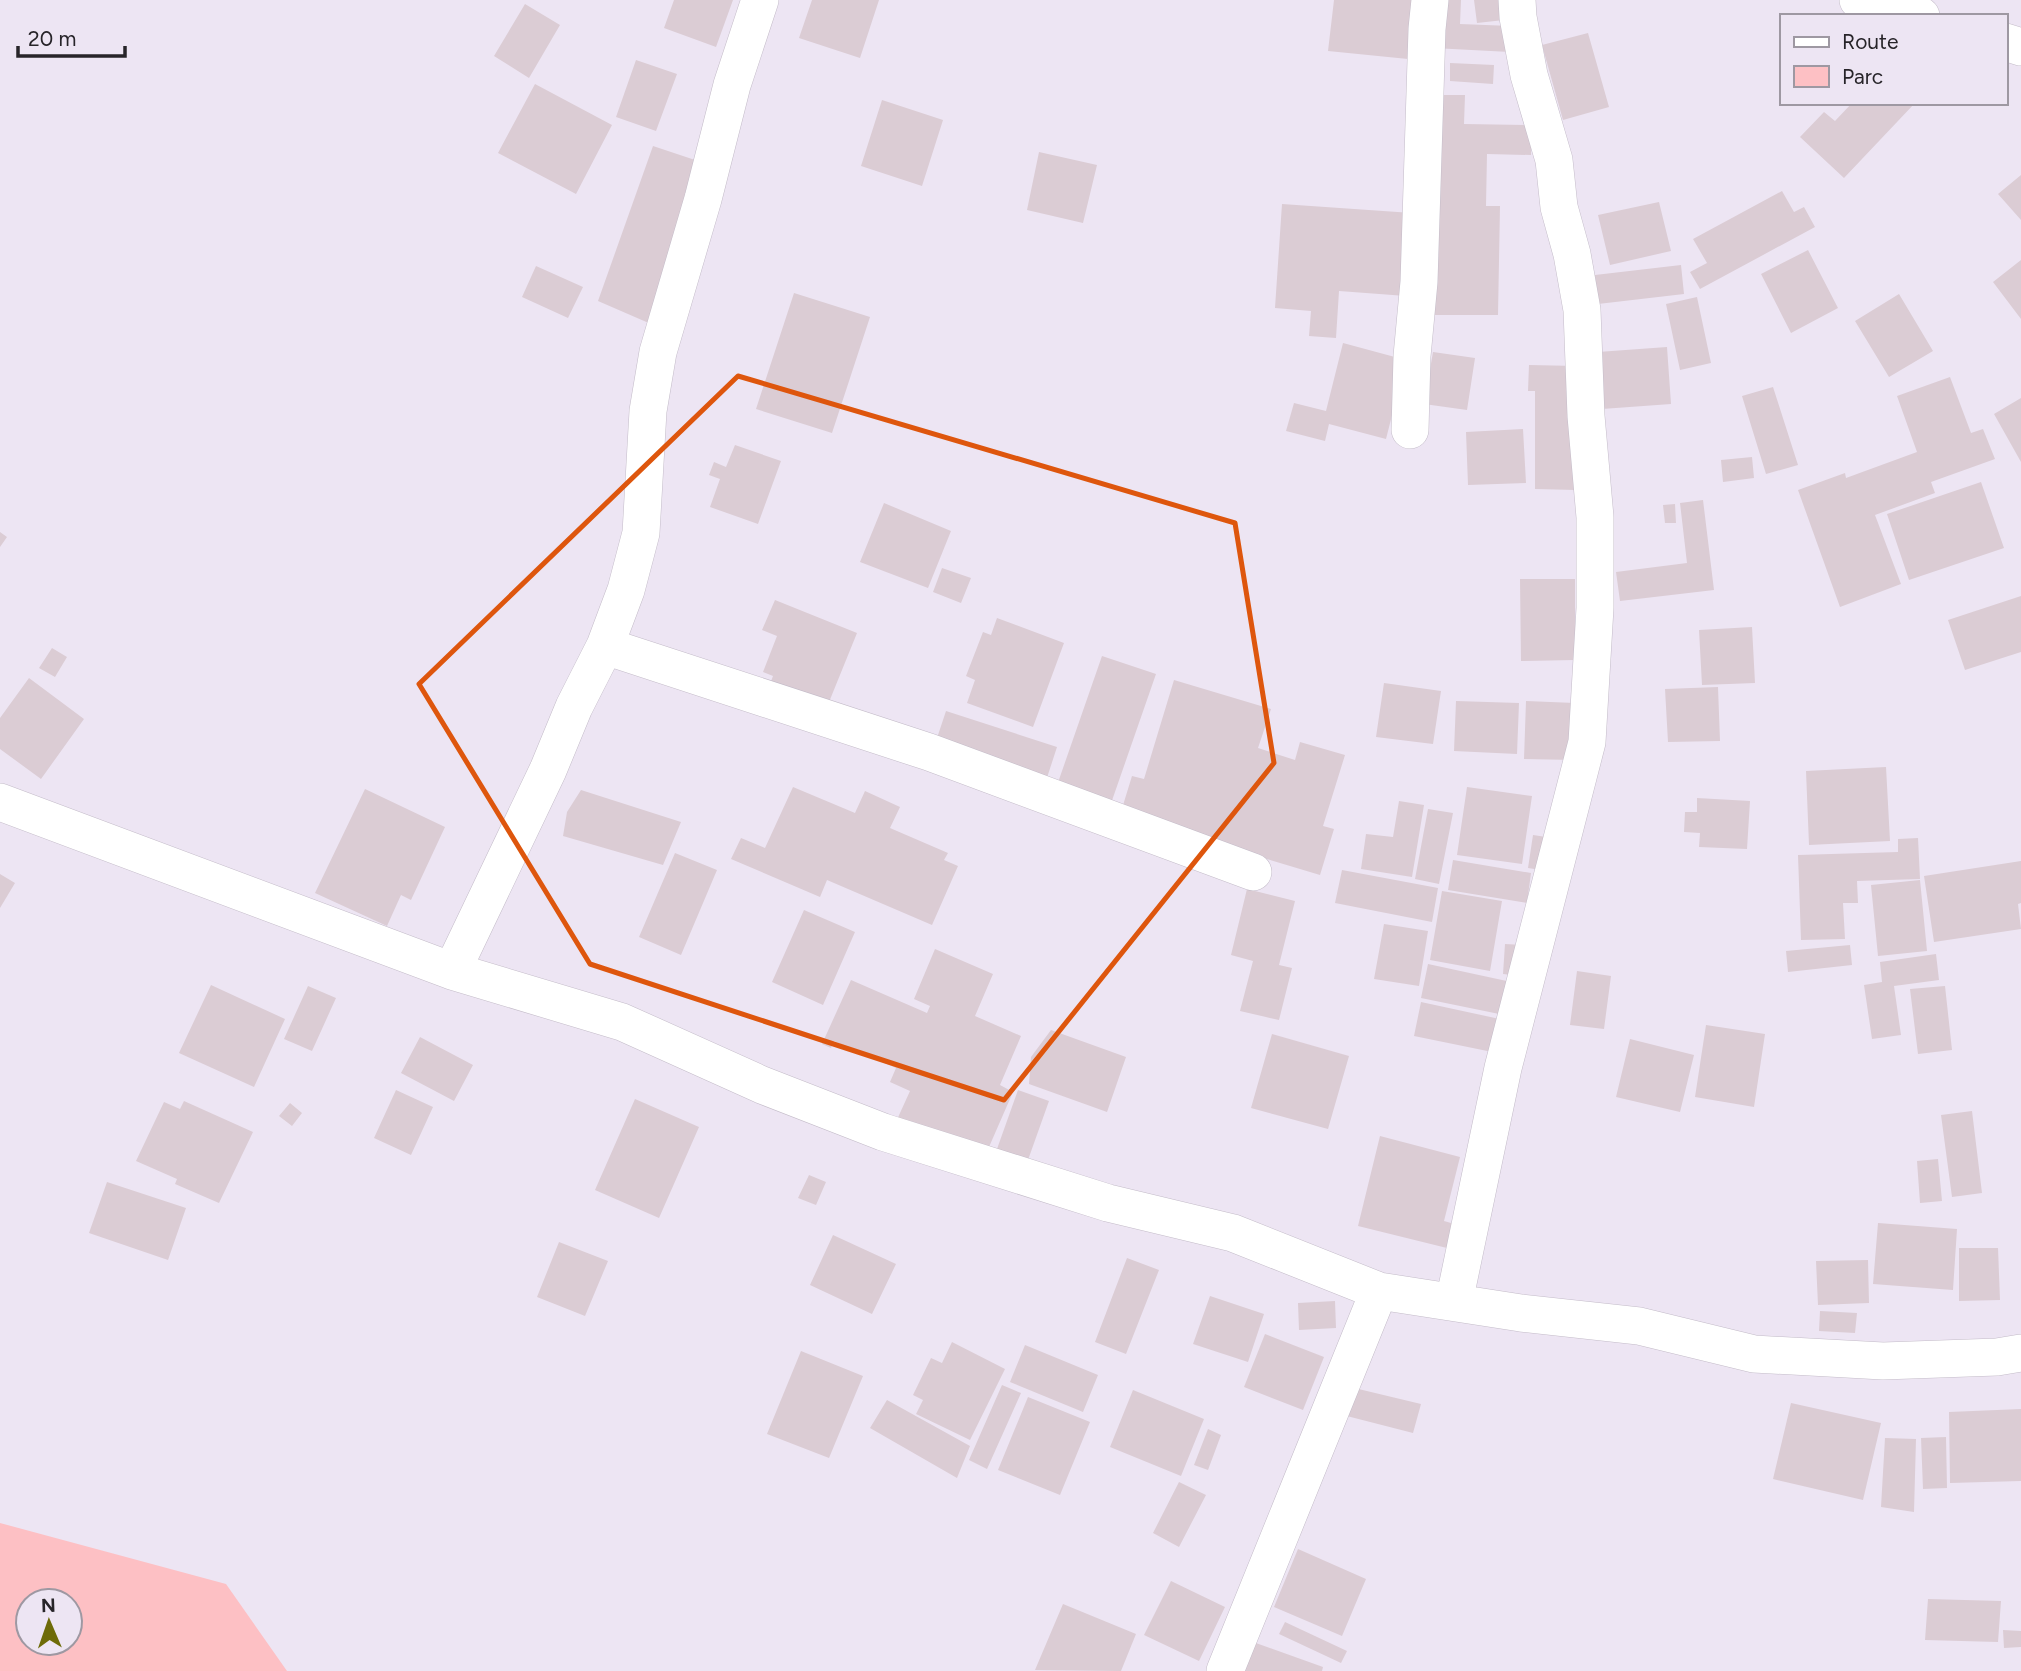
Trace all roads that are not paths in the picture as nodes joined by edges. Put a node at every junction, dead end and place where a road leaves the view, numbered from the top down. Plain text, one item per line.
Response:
1 (760, 0) edge
2 (1430, 0) edge
3 (1517, 0) edge
4 (1858, 0) edge
5 (1913, 14) edge
6 (1410, 430) dead end
7 (605, 646) junction
8 (0, 802) edge
9 (1253, 872) dead end
10 (452, 971) junction
11 (1379, 1291) junction
12 (1454, 1302) junction
13 (2021, 1353) edge
14 (1225, 1671) edge

1 - 7 street
2 - 6 street
3 - 12 street
4 - 5 street
7 - 9 street
7 - 10 street
8 - 10 street
10 - 11 street
11 - 12 street
11 - 14 street
12 - 13 street

